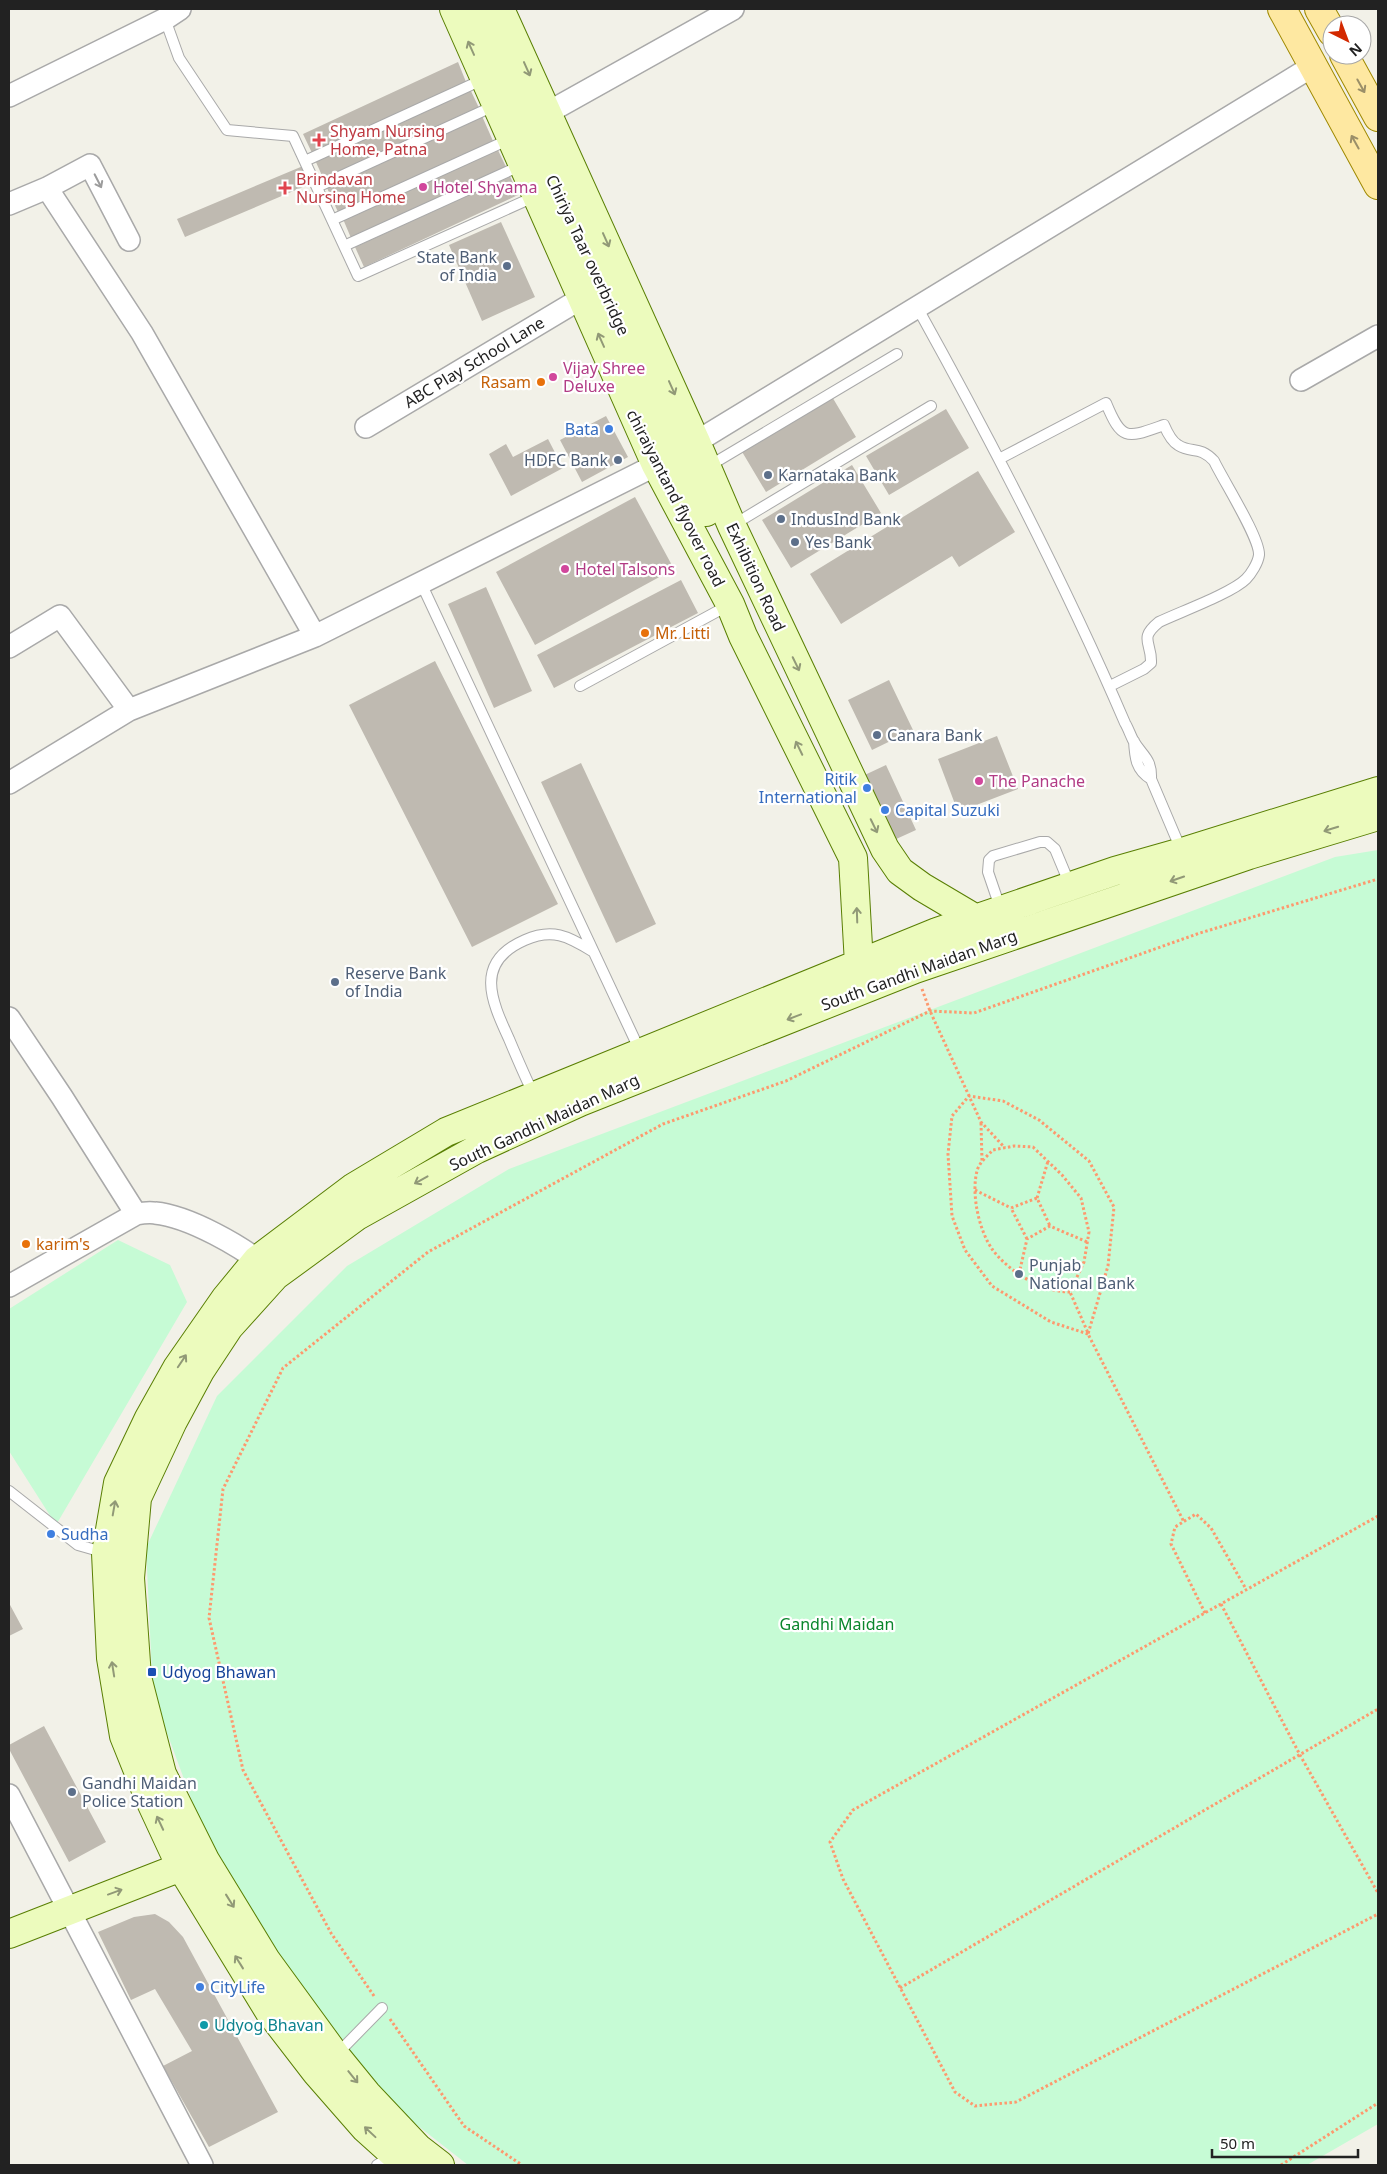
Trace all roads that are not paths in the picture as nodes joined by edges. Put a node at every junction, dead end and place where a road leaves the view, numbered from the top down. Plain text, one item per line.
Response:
1 (454, 9) edge
2 (476, 9) edge
3 (500, 9) edge
4 (733, 9) edge
5 (1282, 9) edge
6 (173, 14) edge
7 (1350, 65) edge
8 (1313, 66) junction
9 (485, 79) junction
10 (9, 96) edge
11 (496, 105) junction
12 (547, 113) junction
13 (1378, 116) edge
14 (511, 138) junction
15 (305, 161) junction
16 (523, 165) junction
17 (1378, 185) edge
18 (317, 187) junction
19 (47, 188) junction
20 (537, 195) junction
21 (9, 204) edge
22 (332, 220) junction
23 (129, 240) dead end
24 (344, 246) junction
25 (582, 298) junction
26 (917, 307) junction
27 (1378, 336) edge
28 (897, 354) dead end
29 (1301, 380) dead end
30 (931, 406) dead end
31 (366, 427) dead end
32 (696, 442) junction
33 (999, 459) junction
34 (656, 464) junction
35 (707, 468) junction
36 (732, 526) junction
37 (421, 583) junction
38 (741, 611) junction
39 (778, 625) junction
40 (315, 636) junction
41 (9, 647) edge
42 (580, 686) dead end
43 (1110, 686) junction
44 (129, 710) junction
45 (9, 783) edge
46 (1378, 791) edge
47 (1378, 816) edge
48 (1182, 852) junction
49 (1070, 886) junction
50 (1001, 911) junction
51 (976, 919) junction
52 (592, 951) junction
53 (859, 964) junction
54 (916, 970) junction
55 (9, 1018) edge
56 (646, 1063) junction
57 (534, 1096) junction
58 (136, 1214) junction
59 (266, 1268) junction
60 (9, 1286) edge
61 (9, 1491) edge
62 (119, 1552) junction
63 (9, 1795) edge
64 (193, 1864) junction
65 (69, 1909) junction
66 (9, 1934) edge
67 (382, 2008) road end
68 (336, 2056) junction
69 (392, 2162) edge
70 (202, 2165) edge
71 (440, 2165) edge

9 -> 1 main road, chiraiyantand flyover road
2 - 38 main road, Chiriya Taar overbridge
3 -> 12 main road, Exhibition Road
4 - 12 street
5 - 8 main road
6 - 10 street
6 - 15 lane
7 -> 13 main road
17 -> 8 main road
8 - 26 street
9 - 11 main road, chiraiyantand flyover road
9 - 15 lane
11 - 14 main road, chiraiyantand flyover road
11 - 18 lane
12 -> 32 main road, Exhibition Road
14 - 16 main road, chiraiyantand flyover road
14 - 22 lane
15 - 18 lane
16 - 20 main road, chiraiyantand flyover road
16 - 24 lane
18 - 22 lane
19 - 21 street
19 -> 23 street
19 - 40 street
20 - 24 lane
20 - 25 main road, chiraiyantand flyover road
22 - 24 lane
25 - 31 street, ABC Play School Lane
34 -> 25 main road, chiraiyantand flyover road
26 - 32 street
26 - 33 lane
27 - 29 street
28 - 35 lane
30 - 36 lane
32 - 35 main road, Exhibition Road
33 - 43 lane
33 - 43 lane
34 - 37 street
34 - 38 main road, chiraiyantand flyover road
35 - 36 main road, Exhibition Road
36 - 39 main road, Exhibition Road
37 - 40 street
37 - 52 lane
38 - 39 main road
38 - 42 lane
53 -> 38 main road, chiraiyantand flyover road
39 -> 51 main road, Exhibition Road
40 - 44 street
41 - 44 street
43 - 48 lane
44 - 45 street
46 - 48 main road
47 -> 54 main road, South Gandhi Maidan Marg
48 - 49 main road
49 - 50 main road
49 - 50 lane
50 - 51 main road
51 - 53 main road
52 - 56 lane
52 - 57 lane
53 - 54 main road
53 - 56 main road
54 -> 56 main road, South Gandhi Maidan Marg
55 - 58 street
56 - 57 main road
56 -> 59 main road, South Gandhi Maidan Marg
57 - 59 main road
58 - 59 street
58 - 60 street
59 - 62 main road, South Gandhi Maidan Marg
61 - 62 lane
62 - 64 main road, South Gandhi Maidan Marg
63 - 65 street
65 -> 64 main road
64 -> 68 main road
69 -> 64 main road
65 - 66 main road
65 - 70 street
67 - 68 lane
68 -> 71 main road

